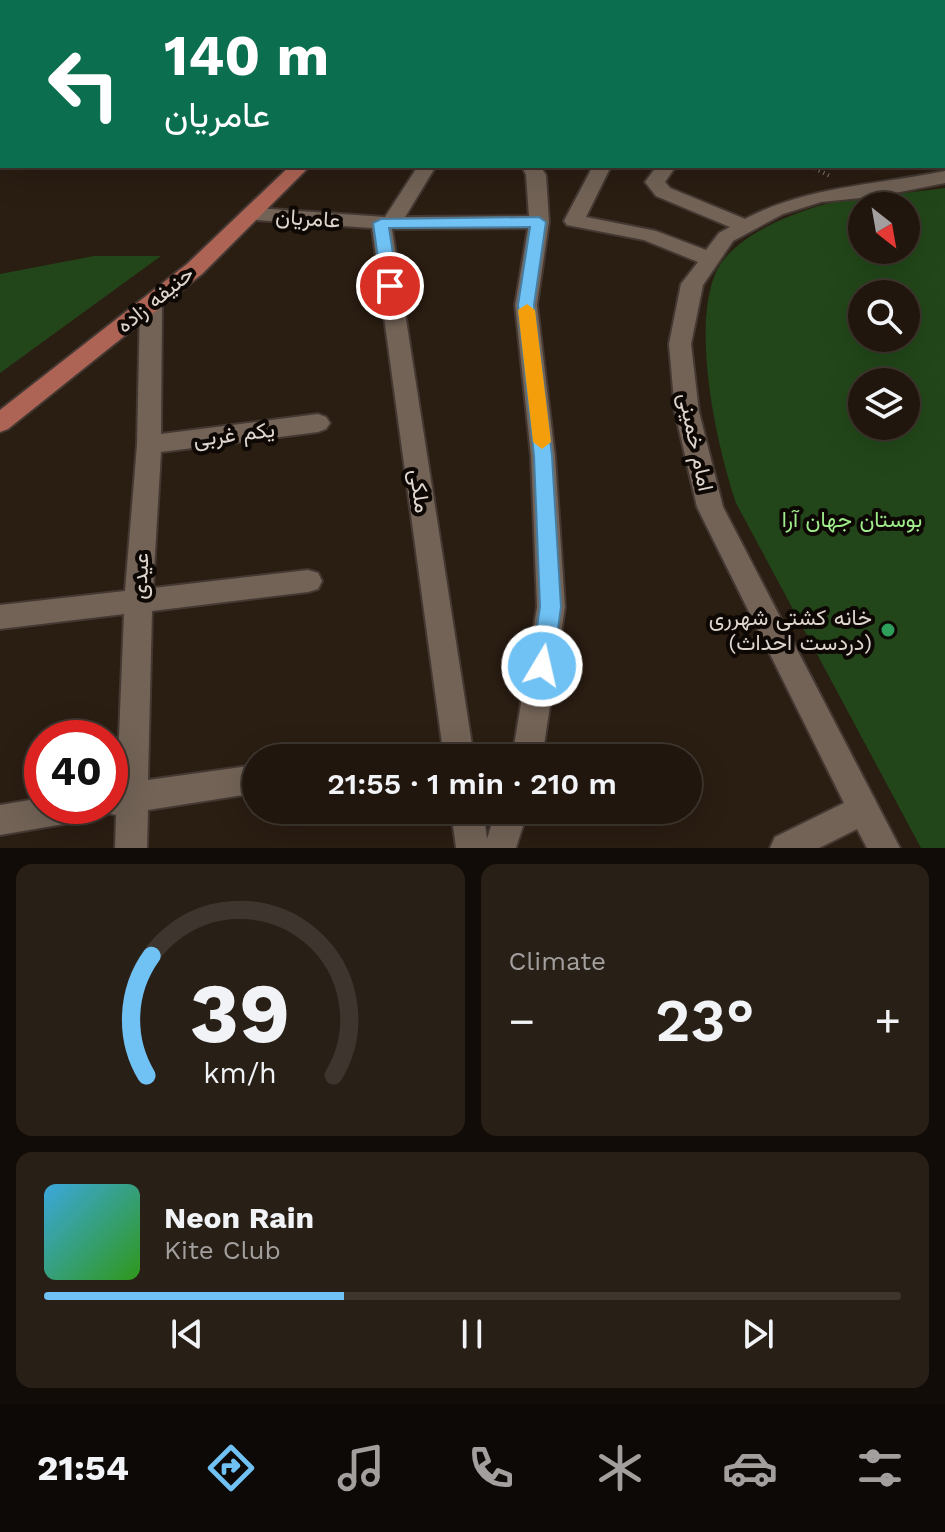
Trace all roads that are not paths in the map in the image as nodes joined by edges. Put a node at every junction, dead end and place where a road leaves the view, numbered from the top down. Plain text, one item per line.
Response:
1 (299, 168) edge
2 (426, 168) edge
3 (532, 168) edge
4 (601, 168) edge
5 (666, 168) edge
6 (945, 177) edge
7 (256, 214) junction
8 (539, 222) junction
9 (386, 223) junction
10 (745, 226) junction
11 (710, 259) junction
12 (151, 304) junction
13 (0, 423) edge
14 (318, 423) dead end
15 (149, 445) junction
16 (308, 581) dead end
17 (138, 601) junction
18 (0, 617) edge
19 (128, 725) edge
20 (457, 744) edge
21 (529, 744) edge
22 (242, 781) edge
23 (128, 798) edge
24 (864, 809) junction
25 (24, 816) edge
26 (0, 820) edge
27 (127, 824) edge
28 (469, 824) edge
29 (508, 824) edge
30 (131, 848) edge
31 (472, 848) edge
32 (500, 848) edge
33 (786, 848) edge
34 (884, 848) edge

1 - 7 main road, حنیفه زاده
2 - 9 street
3 - 8 street
4 - 11 street
5 - 10 street
6 - 10 street, امام خمینی
7 - 9 street, عامریان
7 - 12 main road, حنیفه زاده
8 - 9 street, عامریان
8 - 21 street
9 - 20 street, ملکی
10 - 11 street, امام خمینی
11 - 24 street, امام خمینی
12 - 13 main road, حنیفه زاده
12 - 15 street, عیدی
14 - 15 street, یکم غربی
15 - 17 street, عیدی
16 - 17 street
17 - 18 street
17 - 19 street, عیدی
22 - 23 street
24 - 33 street
24 - 34 street, امام خمینی
25 - 26 street
27 - 30 street, عیدی
28 - 31 street
29 - 32 street

